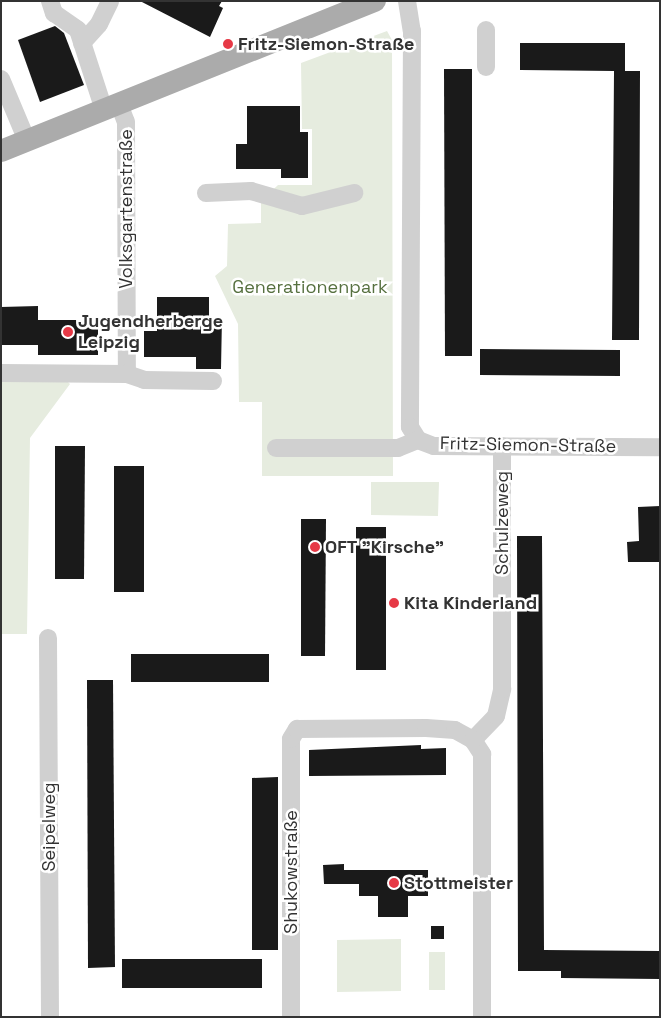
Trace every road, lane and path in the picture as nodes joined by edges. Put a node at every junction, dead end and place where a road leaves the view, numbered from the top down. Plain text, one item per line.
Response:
1 (50, 1) edge
2 (110, 1) edge
3 (375, 1) edge
4 (407, 1) edge
5 (486, 30) dead end
6 (82, 43) junction
7 (486, 68) dead end
8 (1, 79) edge
9 (112, 107) junction
10 (27, 141) junction
11 (1, 151) edge
12 (206, 193) dead end
13 (354, 193) dead end
14 (1, 373) edge
15 (127, 374) junction
16 (213, 381) dead end
17 (418, 440) junction
18 (502, 446) junction
19 (660, 447) edge
20 (276, 448) dead end
21 (48, 638) dead end
22 (473, 740) junction
23 (50, 1017) edge
24 (291, 1017) edge
25 (482, 1017) edge

1 - 6 street
2 - 6 street
3 - 9 main road, Volksgartenstraße
4 - 17 street, Fritz-Siemon-Straße
5 - 7 street
6 - 9 street
8 - 10 street
9 - 10 main road, Volksgartenstraße
9 - 15 street, Volksgartenstraße
10 - 11 main road, Volksgartenstraße
12 - 13 street
14 - 15 street
15 - 16 street
17 - 18 street, Fritz-Siemon-Straße
17 - 20 street
18 - 19 street, Fritz-Siemon-Straße
18 - 22 street, Schulzeweg
21 - 23 street, Seipelweg
22 - 24 street, Shukowstraße
22 - 25 street

